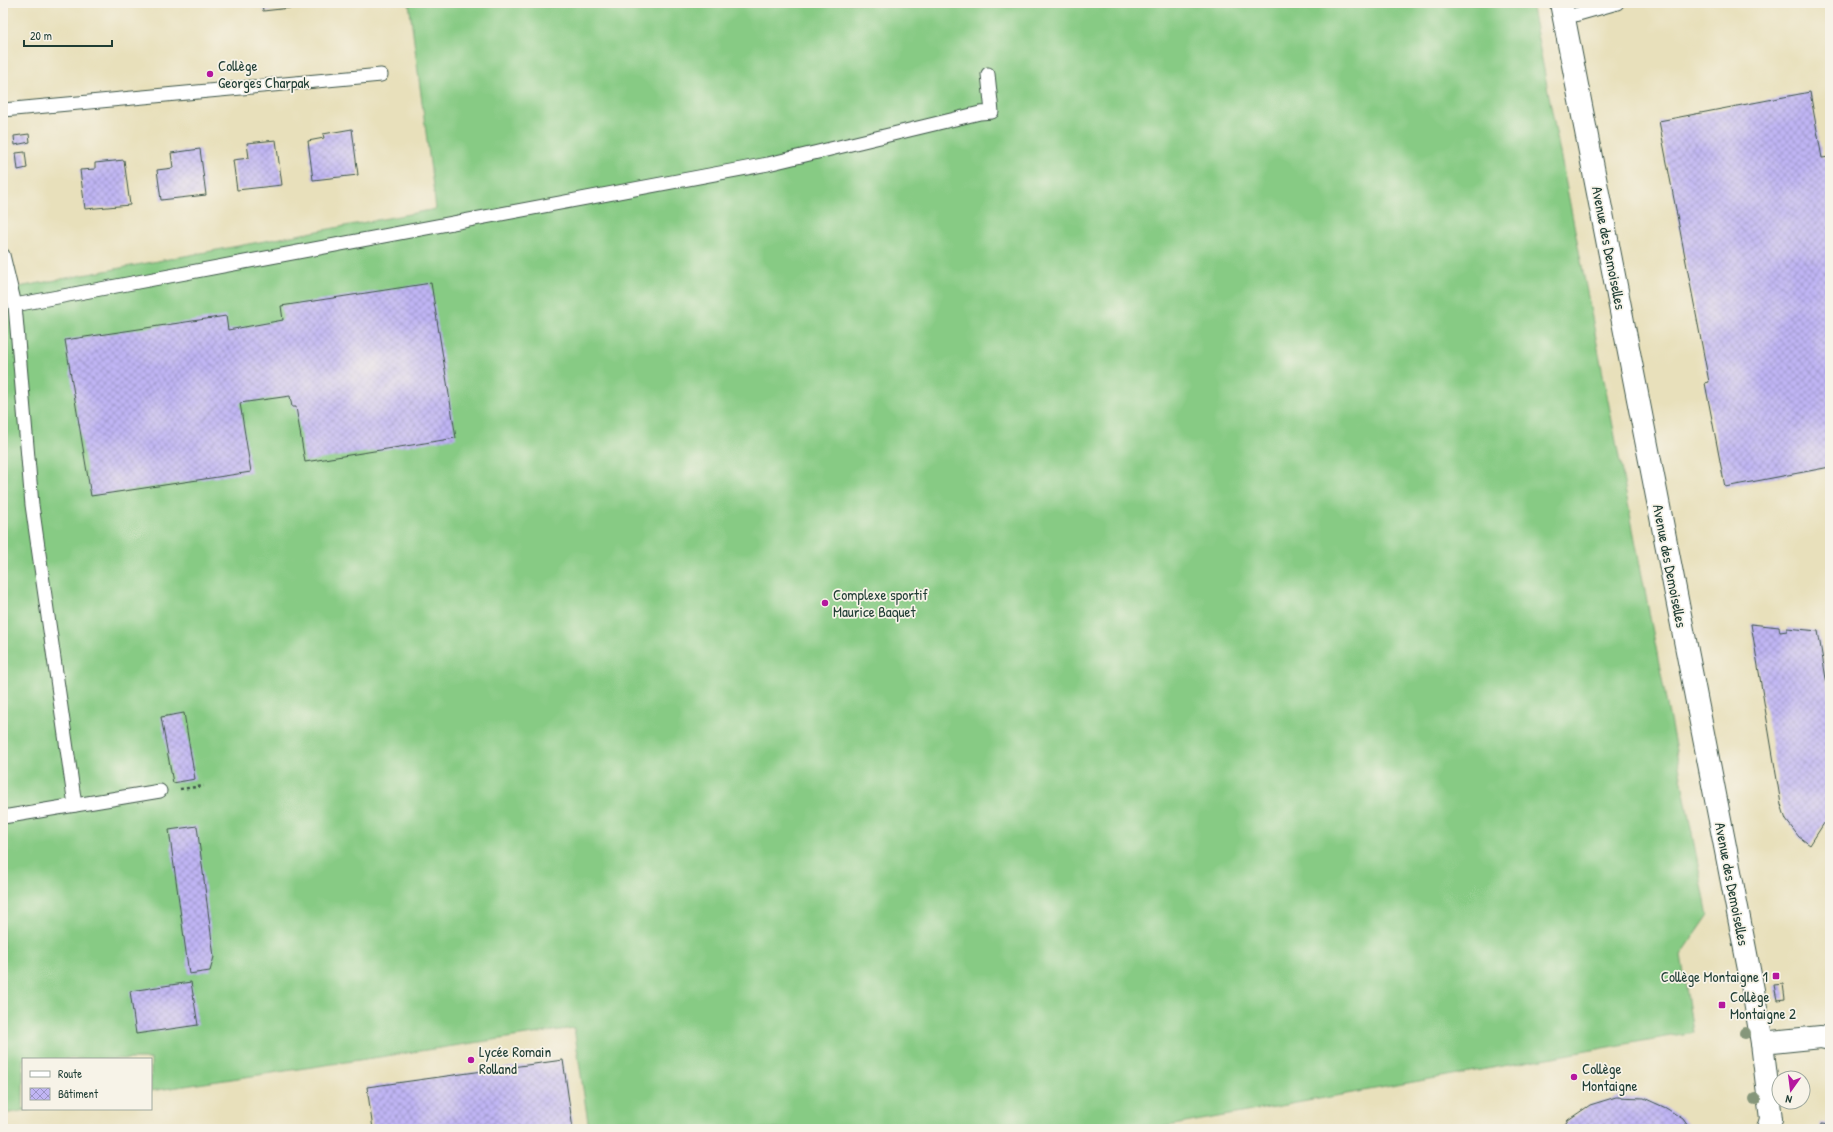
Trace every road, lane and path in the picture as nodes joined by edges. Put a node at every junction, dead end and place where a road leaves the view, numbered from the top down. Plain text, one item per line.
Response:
1 (1617, 3) edge
2 (1563, 11) edge
3 (988, 74) dead end
4 (381, 75) dead end
5 (3, 110) edge
6 (3, 255) edge
7 (15, 305) junction
8 (160, 791) dead end
9 (75, 804) junction
10 (3, 817) edge
11 (1830, 1038) edge
12 (1762, 1043) junction
13 (1768, 1129) edge

1 - 2 lane
2 - 12 street, Avenue des Demoiselles
3 - 7 lane
4 - 5 lane
6 - 7 lane
7 - 9 lane
8 - 9 lane
9 - 10 lane
11 - 12 street
12 - 13 street, Avenue des Demoiselles

